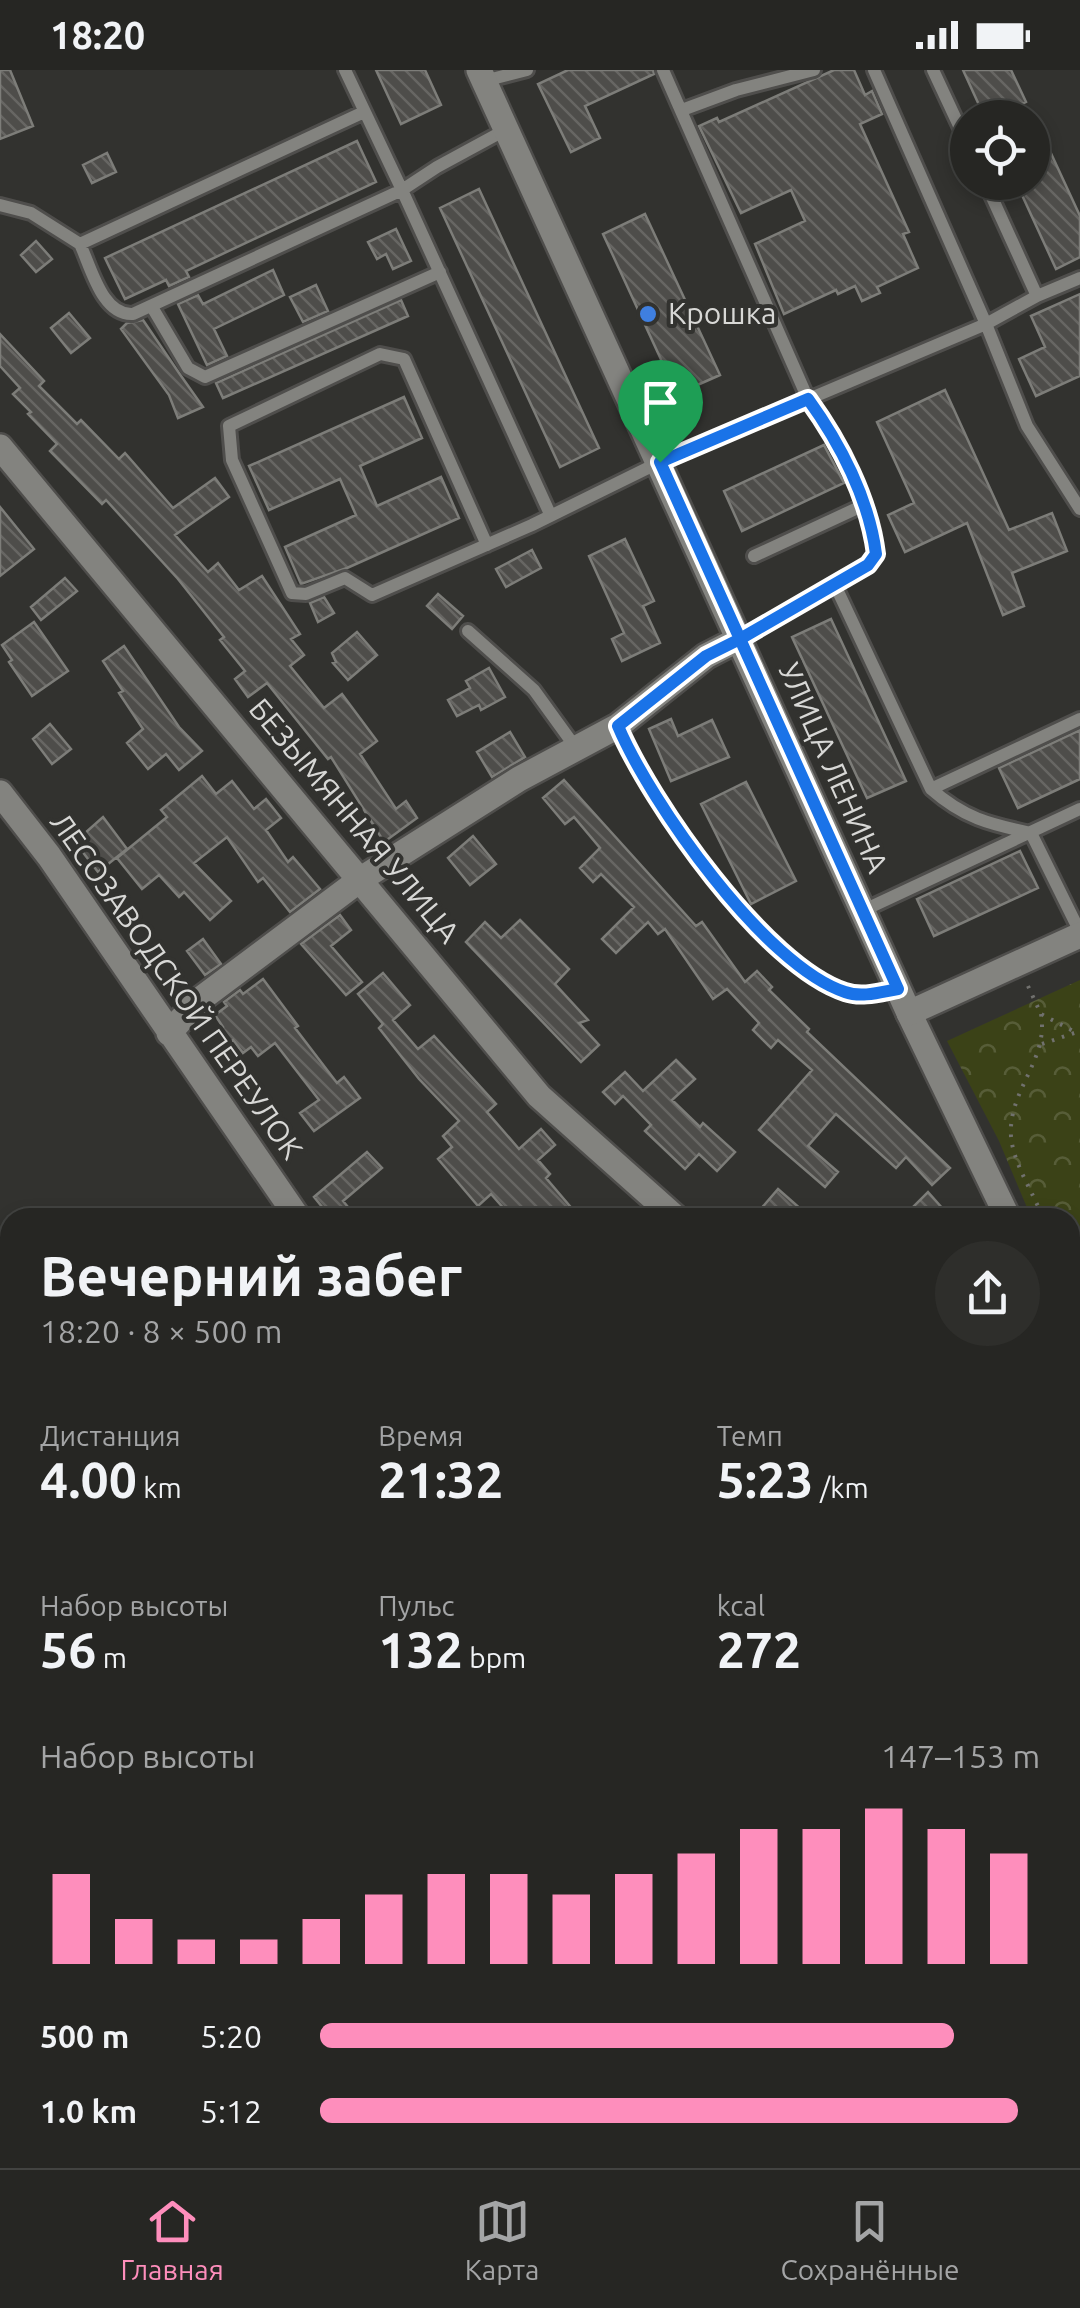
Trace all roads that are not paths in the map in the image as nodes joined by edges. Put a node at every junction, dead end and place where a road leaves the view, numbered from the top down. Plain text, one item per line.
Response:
1 (345, 70) edge
2 (527, 70) edge
3 (663, 70) edge
4 (814, 70) edge
5 (874, 70) edge
6 (933, 70) edge
7 (482, 76) edge
8 (950, 106) edge
9 (682, 110) junction
10 (364, 112) junction
11 (507, 129) junction
12 (402, 190) junction
13 (993, 200) edge
14 (0, 205) edge
15 (80, 244) junction
16 (440, 272) junction
17 (1080, 278) edge
18 (1037, 296) junction
19 (152, 307) junction
20 (986, 324) junction
21 (808, 399) junction
22 (0, 448) edge
23 (660, 462) junction
24 (864, 505) junction
25 (1080, 509) edge
26 (550, 514) junction
27 (487, 544) junction
28 (754, 556) dead end
29 (836, 585) junction
30 (468, 631) dead end
31 (740, 639) junction
32 (1080, 719) edge
33 (618, 726) junction
34 (576, 748) junction
35 (930, 789) junction
36 (0, 793) edge
37 (1080, 808) edge
38 (1031, 832) junction
39 (361, 879) junction
40 (862, 911) junction
41 (1080, 934) edge
42 (898, 989) junction
43 (909, 1013) junction
44 (169, 1033) junction
45 (291, 1208) edge
46 (665, 1208) edge
47 (1003, 1208) edge

1 - 10 lane
2 - 7 lane
3 - 9 lane
4 - 9 lane
5 - 20 lane
6 - 8 lane
7 - 11 street, УЛИЦА ЛЕНИНА
9 - 21 lane
10 - 12 lane
10 - 15 lane
11 - 12 lane
11 - 23 street, УЛИЦА ЛЕНИНА
12 - 16 lane
12 - 19 lane
13 - 18 lane
14 - 15 lane
15 - 19 lane
16 - 19 lane
16 - 26 lane
17 - 18 lane
18 - 20 lane
20 - 21 lane
20 - 25 lane
21 - 23 lane
21 - 24 lane
22 - 39 street, БЕЗЫМЯННАЯ УЛИЦА
23 - 26 lane
23 - 31 street, УЛИЦА ЛЕНИНА
24 - 28 lane
24 - 29 lane
26 - 27 lane
27 - 27 lane
29 - 31 lane
29 - 35 lane
30 - 34 lane
31 - 33 street
31 - 40 street, УЛИЦА ЛЕНИНА
32 - 35 lane
33 - 34 street
33 - 42 lane
34 - 39 street
35 - 38 lane
36 - 44 street, ЛЕСОЗАВОДСКОЙ ПЕРЕУЛОК
37 - 38 lane
38 - 40 lane
38 - 41 lane
39 - 44 street
39 - 46 street, БЕЗЫМЯННАЯ УЛИЦА
40 - 42 street, УЛИЦА ЛЕНИНА
41 - 43 street
42 - 43 street, УЛИЦА ЛЕНИНА
43 - 47 street, УЛИЦА ЛЕНИНА
44 - 45 street, ЛЕСОЗАВОДСКОЙ ПЕРЕУЛОК

